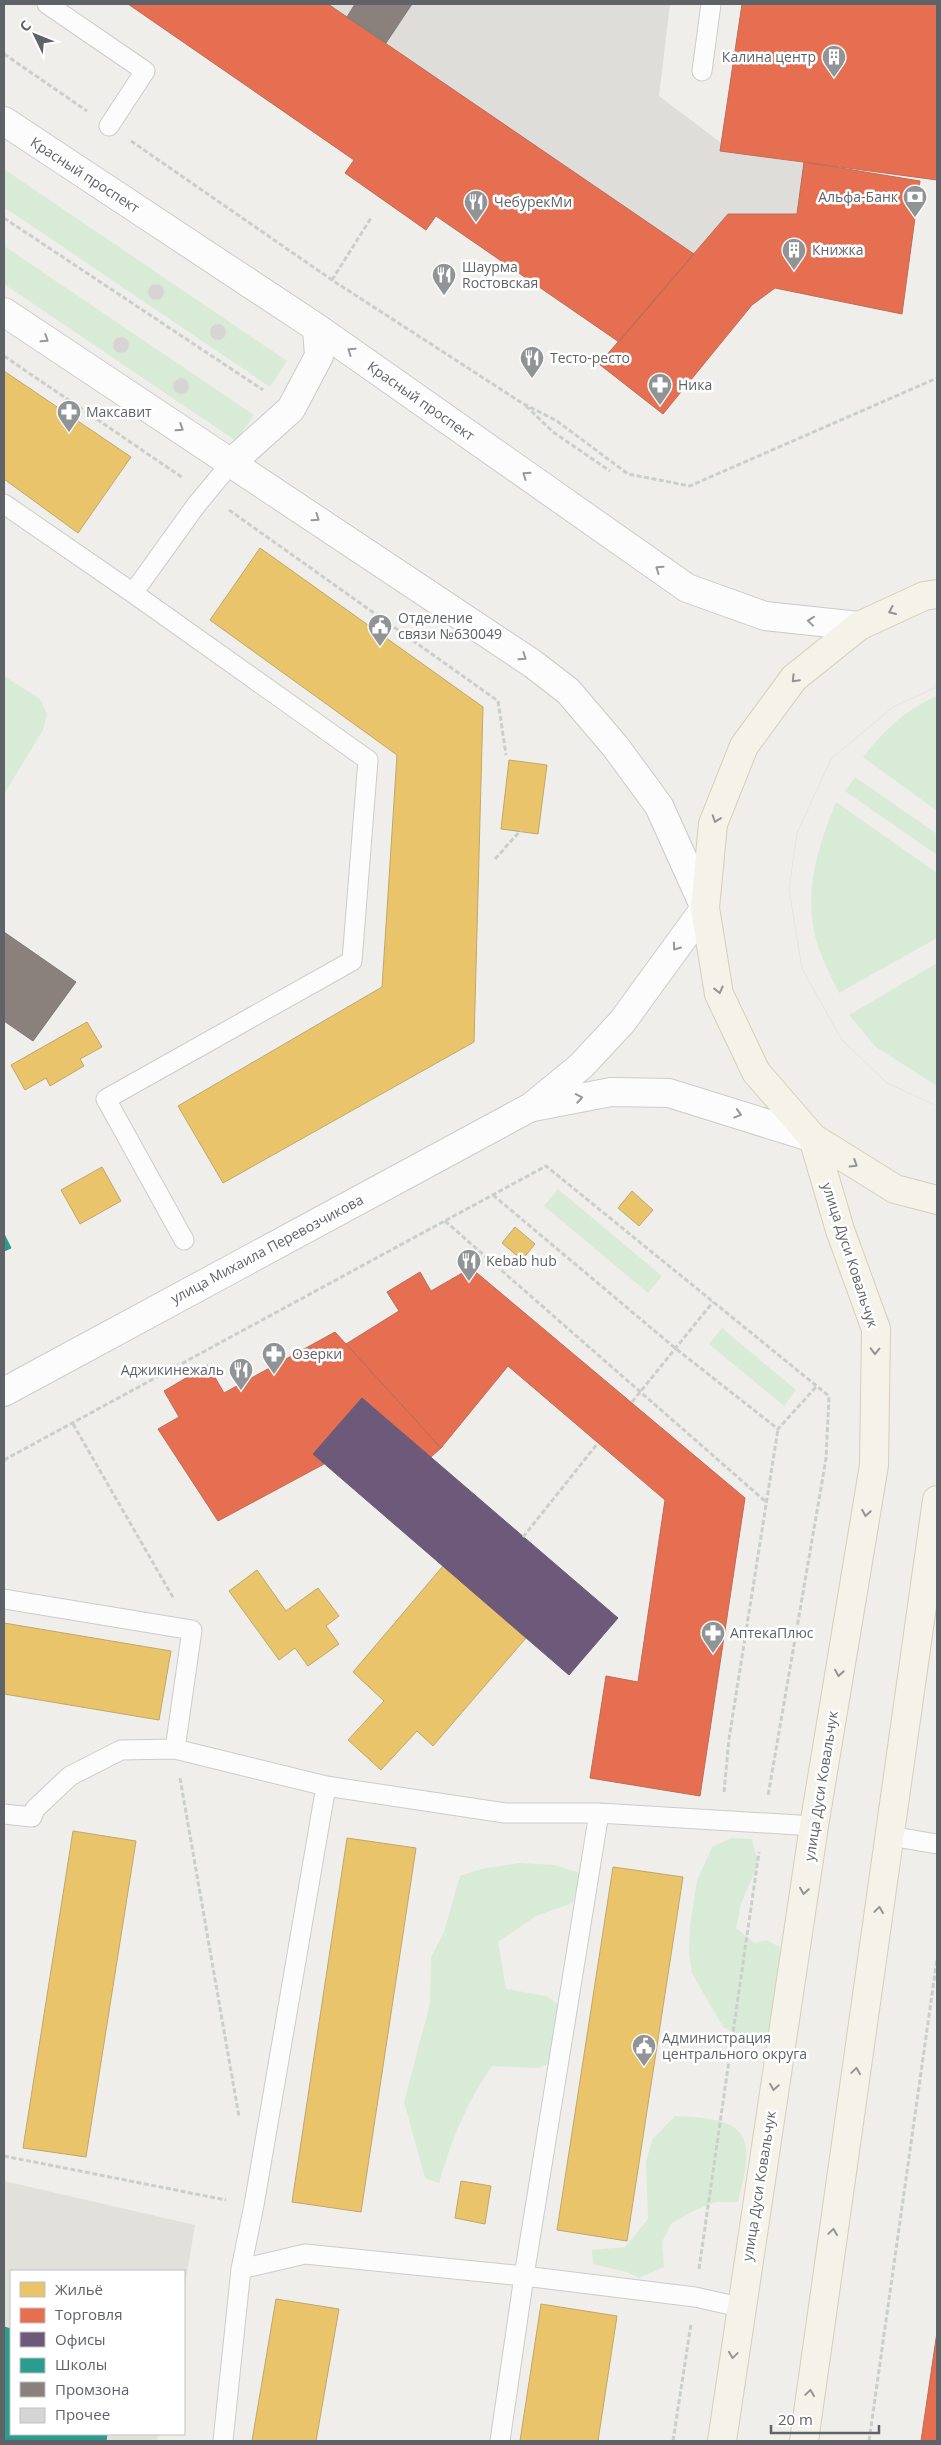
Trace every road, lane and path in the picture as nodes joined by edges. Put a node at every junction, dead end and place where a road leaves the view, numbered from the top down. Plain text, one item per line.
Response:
1 (47, 4) edge
2 (711, 4) edge
3 (4, 54) edge
4 (702, 71) dead end
5 (4, 121) edge
6 (109, 126) junction
7 (4, 218) edge
8 (371, 218) dead end
9 (332, 280) junction
10 (4, 312) edge
11 (317, 328) junction
12 (4, 356) edge
13 (937, 378) edge
14 (522, 403) junction
15 (291, 409) junction
16 (232, 462) junction
17 (610, 472) dead end
18 (206, 494) junction
19 (4, 504) edge
20 (933, 591) edge
21 (133, 593) junction
22 (859, 626) junction
23 (506, 755) dead end
24 (520, 830) dead end
25 (495, 859) dead end
26 (705, 908) junction
27 (531, 1107) junction
28 (813, 1138) junction
29 (492, 1195) junction
30 (937, 1200) edge
31 (444, 1221) junction
32 (184, 1240) dead end
33 (713, 1302) junction
34 (674, 1348) junction
35 (816, 1386) junction
36 (4, 1392) edge
37 (639, 1393) junction
38 (632, 1402) dead end
39 (73, 1424) junction
40 (778, 1429) junction
41 (598, 1443) dead end
42 (4, 1460) edge
43 (937, 1500) edge
44 (765, 1501) junction
45 (523, 1537) dead end
46 (4, 1599) edge
47 (192, 1630) junction
48 (175, 1749) junction
49 (726, 1784) dead end
50 (326, 1786) junction
51 (600, 1813) junction
52 (4, 1814) edge
53 (763, 1822) junction
54 (814, 1826) junction
55 (890, 1836) junction
56 (937, 1844) edge
57 (937, 1960) edge
58 (239, 2118) dead end
59 (4, 2156) edge
60 (254, 2205) junction
61 (241, 2269) junction
62 (524, 2276) junction
63 (695, 2297) junction
64 (740, 2307) junction
65 (223, 2441) edge
66 (500, 2441) edge
67 (673, 2441) edge
68 (722, 2441) edge
69 (804, 2441) edge
70 (869, 2441) edge

1 - 6 lane
2 - 4 lane
3 - 6 path
5 - 11 main road, Красный проспект
6 - 9 path
7 - 15 path
8 - 9 path
9 - 14 path
10 -> 16 main road
11 - 15 main road
22 -> 11 main road, Красный проспект
12 - 18 path
13 - 14 path
14 - 17 path
15 - 16 main road
16 - 18 lane
16 -> 26 main road
18 - 21 lane
18 - 23 path
19 - 21 lane
20 -> 22 main road
21 - 32 lane
22 -> 26 main road
24 - 25 path
26 -> 27 main road
26 -> 28 main road
27 -> 28 main road
27 - 36 main road, улица Михаила Перевозчикова
28 -> 30 main road
28 -> 54 main road, улица Дуси Ковальчук
29 - 31 path
29 - 33 path
29 - 34 path
31 - 37 path
31 - 39 path
33 - 34 path
33 - 35 path
34 - 37 path
34 - 40 path
35 - 40 path
35 - 53 path
37 - 38 path
37 - 44 path
39 - 42 path
39 - 47 path
40 - 44 path
41 - 45 path
43 - 55 main road
44 - 49 path
46 - 47 lane
47 - 48 lane
48 - 50 lane
48 - 52 lane
48 - 58 path
50 - 51 lane
50 - 60 lane
51 - 53 lane
51 - 62 lane
53 - 54 lane
53 - 63 path
54 -> 64 main road, улица Дуси Ковальчук
55 - 56 lane
69 -> 55 main road
57 - 70 path
59 - 60 path
60 - 61 lane
61 - 62 lane
61 - 65 lane
62 - 63 lane
62 - 66 lane
63 - 64 lane
63 - 67 path
64 -> 68 main road, улица Дуси Ковальчук

